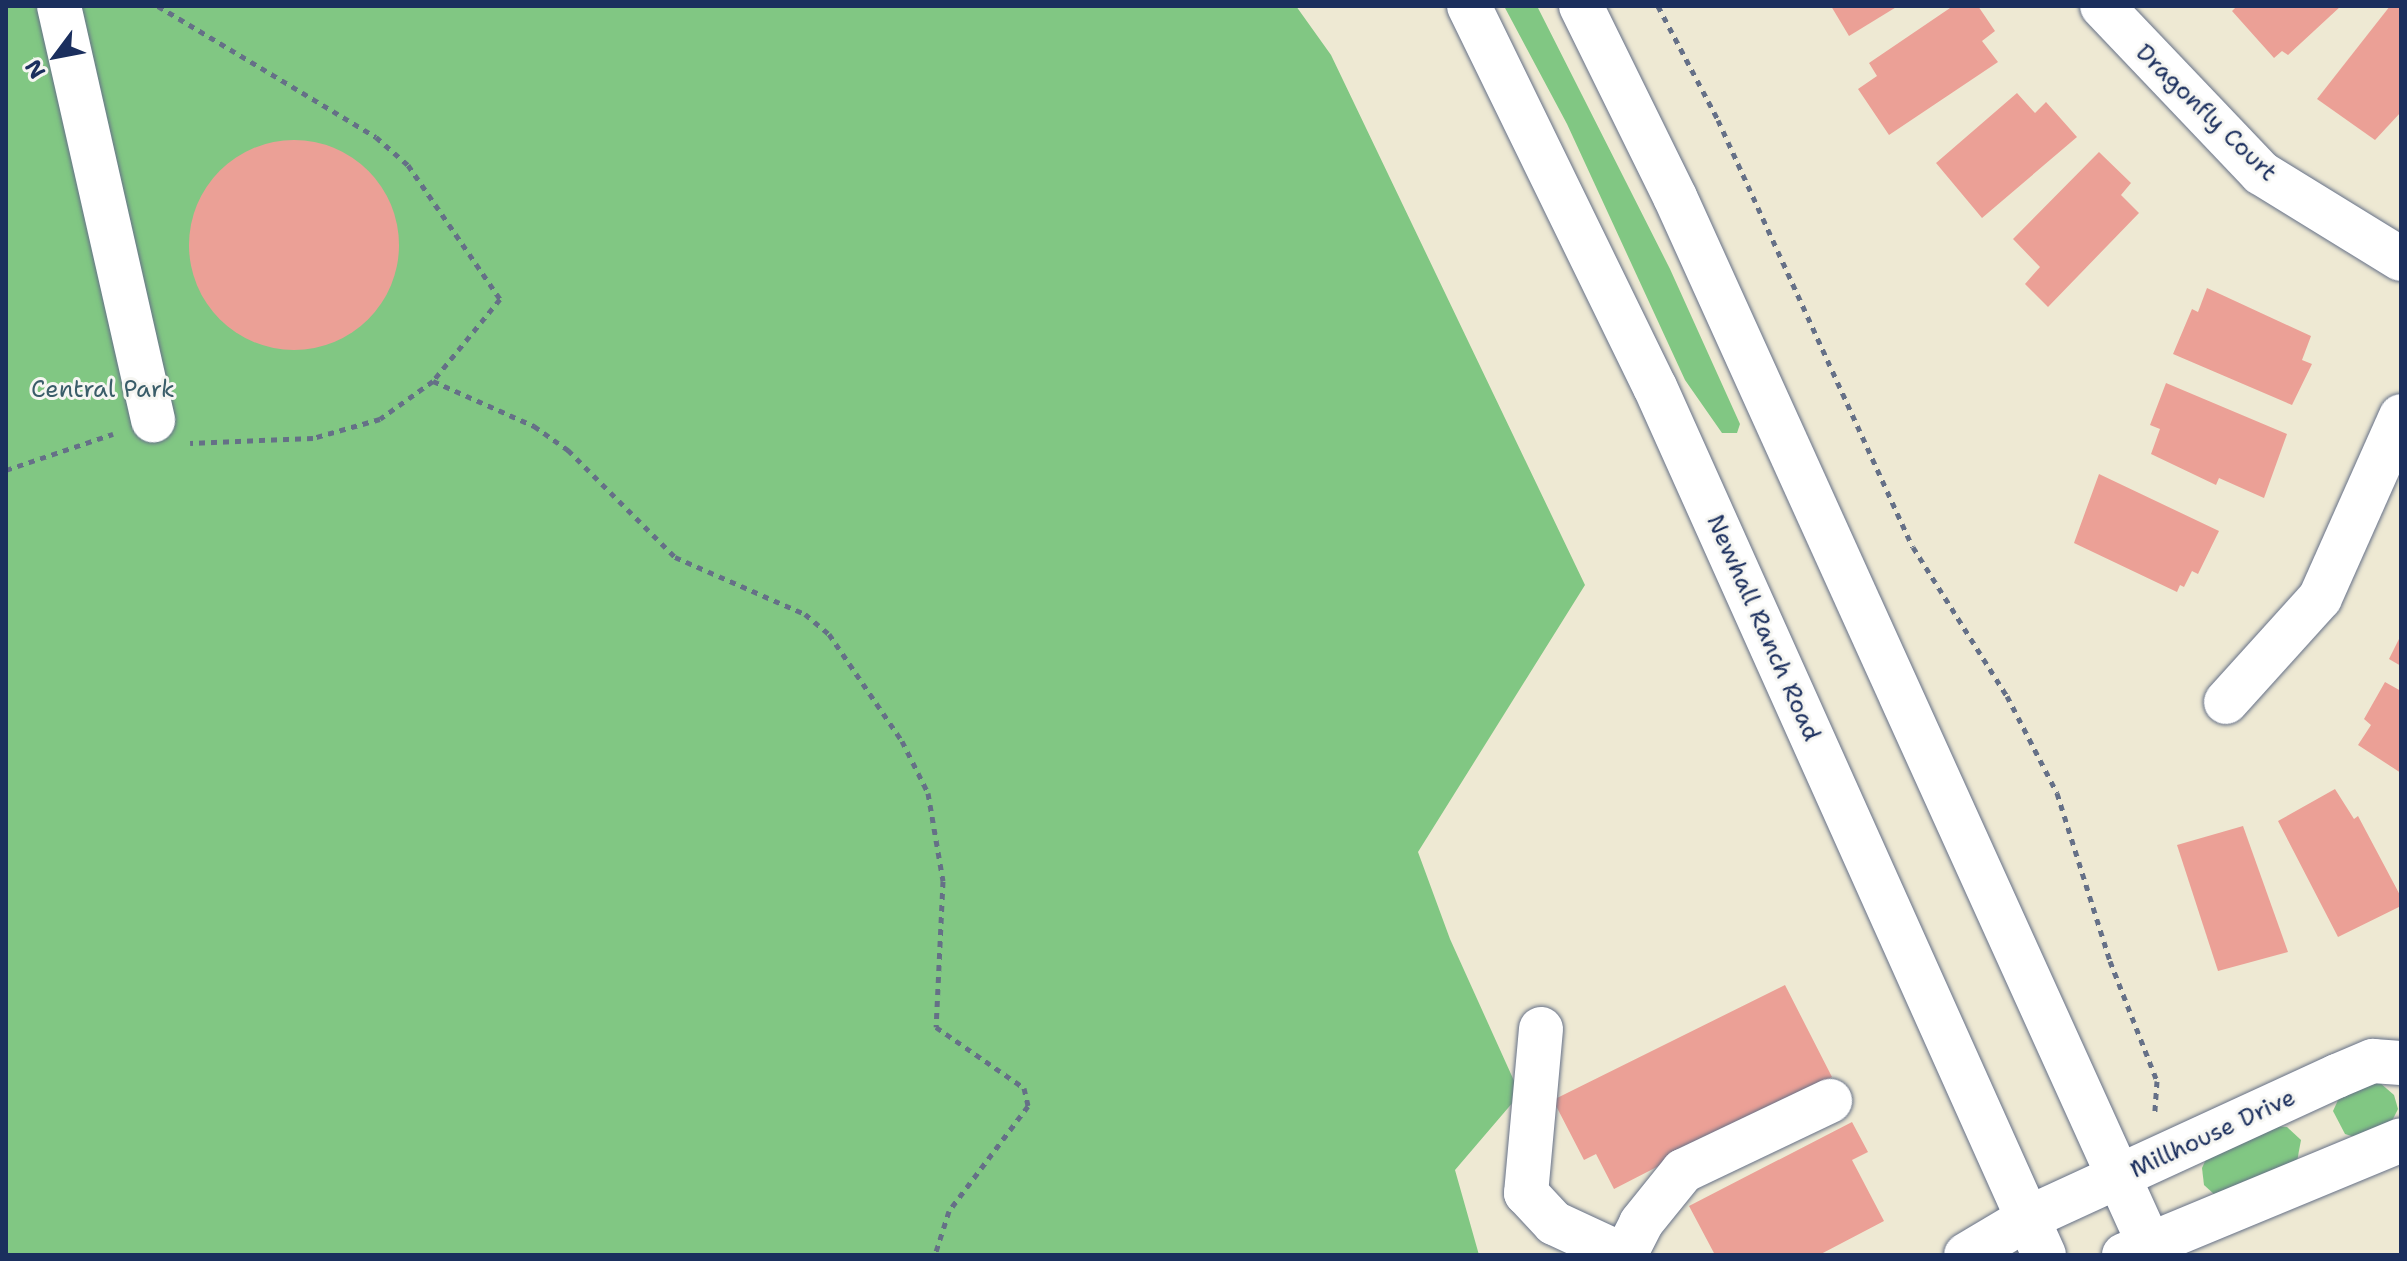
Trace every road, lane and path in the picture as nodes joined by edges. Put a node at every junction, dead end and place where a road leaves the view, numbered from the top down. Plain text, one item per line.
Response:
1 (59, 6) edge
2 (158, 6) edge
3 (1469, 6) edge
4 (1581, 6) edge
5 (1658, 6) edge
6 (2102, 6) edge
7 (2401, 259) edge
8 (433, 381) junction
9 (2401, 416) edge
10 (153, 420) junction
11 (6, 470) edge
12 (2226, 702) dead end
13 (1541, 1029) dead end
14 (2401, 1063) edge
15 (1830, 1101) dead end
16 (2155, 1122) dead end
17 (2401, 1140) edge
18 (2118, 1178) junction
19 (2036, 1236) edge
20 (2142, 1251) edge
21 (935, 1255) edge
22 (1624, 1255) edge
23 (1966, 1255) edge

1 - 10 main road
2 - 8 path
3 - 19 main road, Newhall Ranch Road
4 - 18 main road
5 - 16 path
6 - 7 main road, Dragonfly Court
8 - 10 path
8 - 21 path
9 - 12 main road
10 - 11 path
13 - 22 main road
14 - 18 main road, Millhouse Drive
15 - 22 main road
17 - 20 main road
18 - 19 main road, Millhouse Drive
18 - 20 main road
19 - 23 main road, Millhouse Drive

